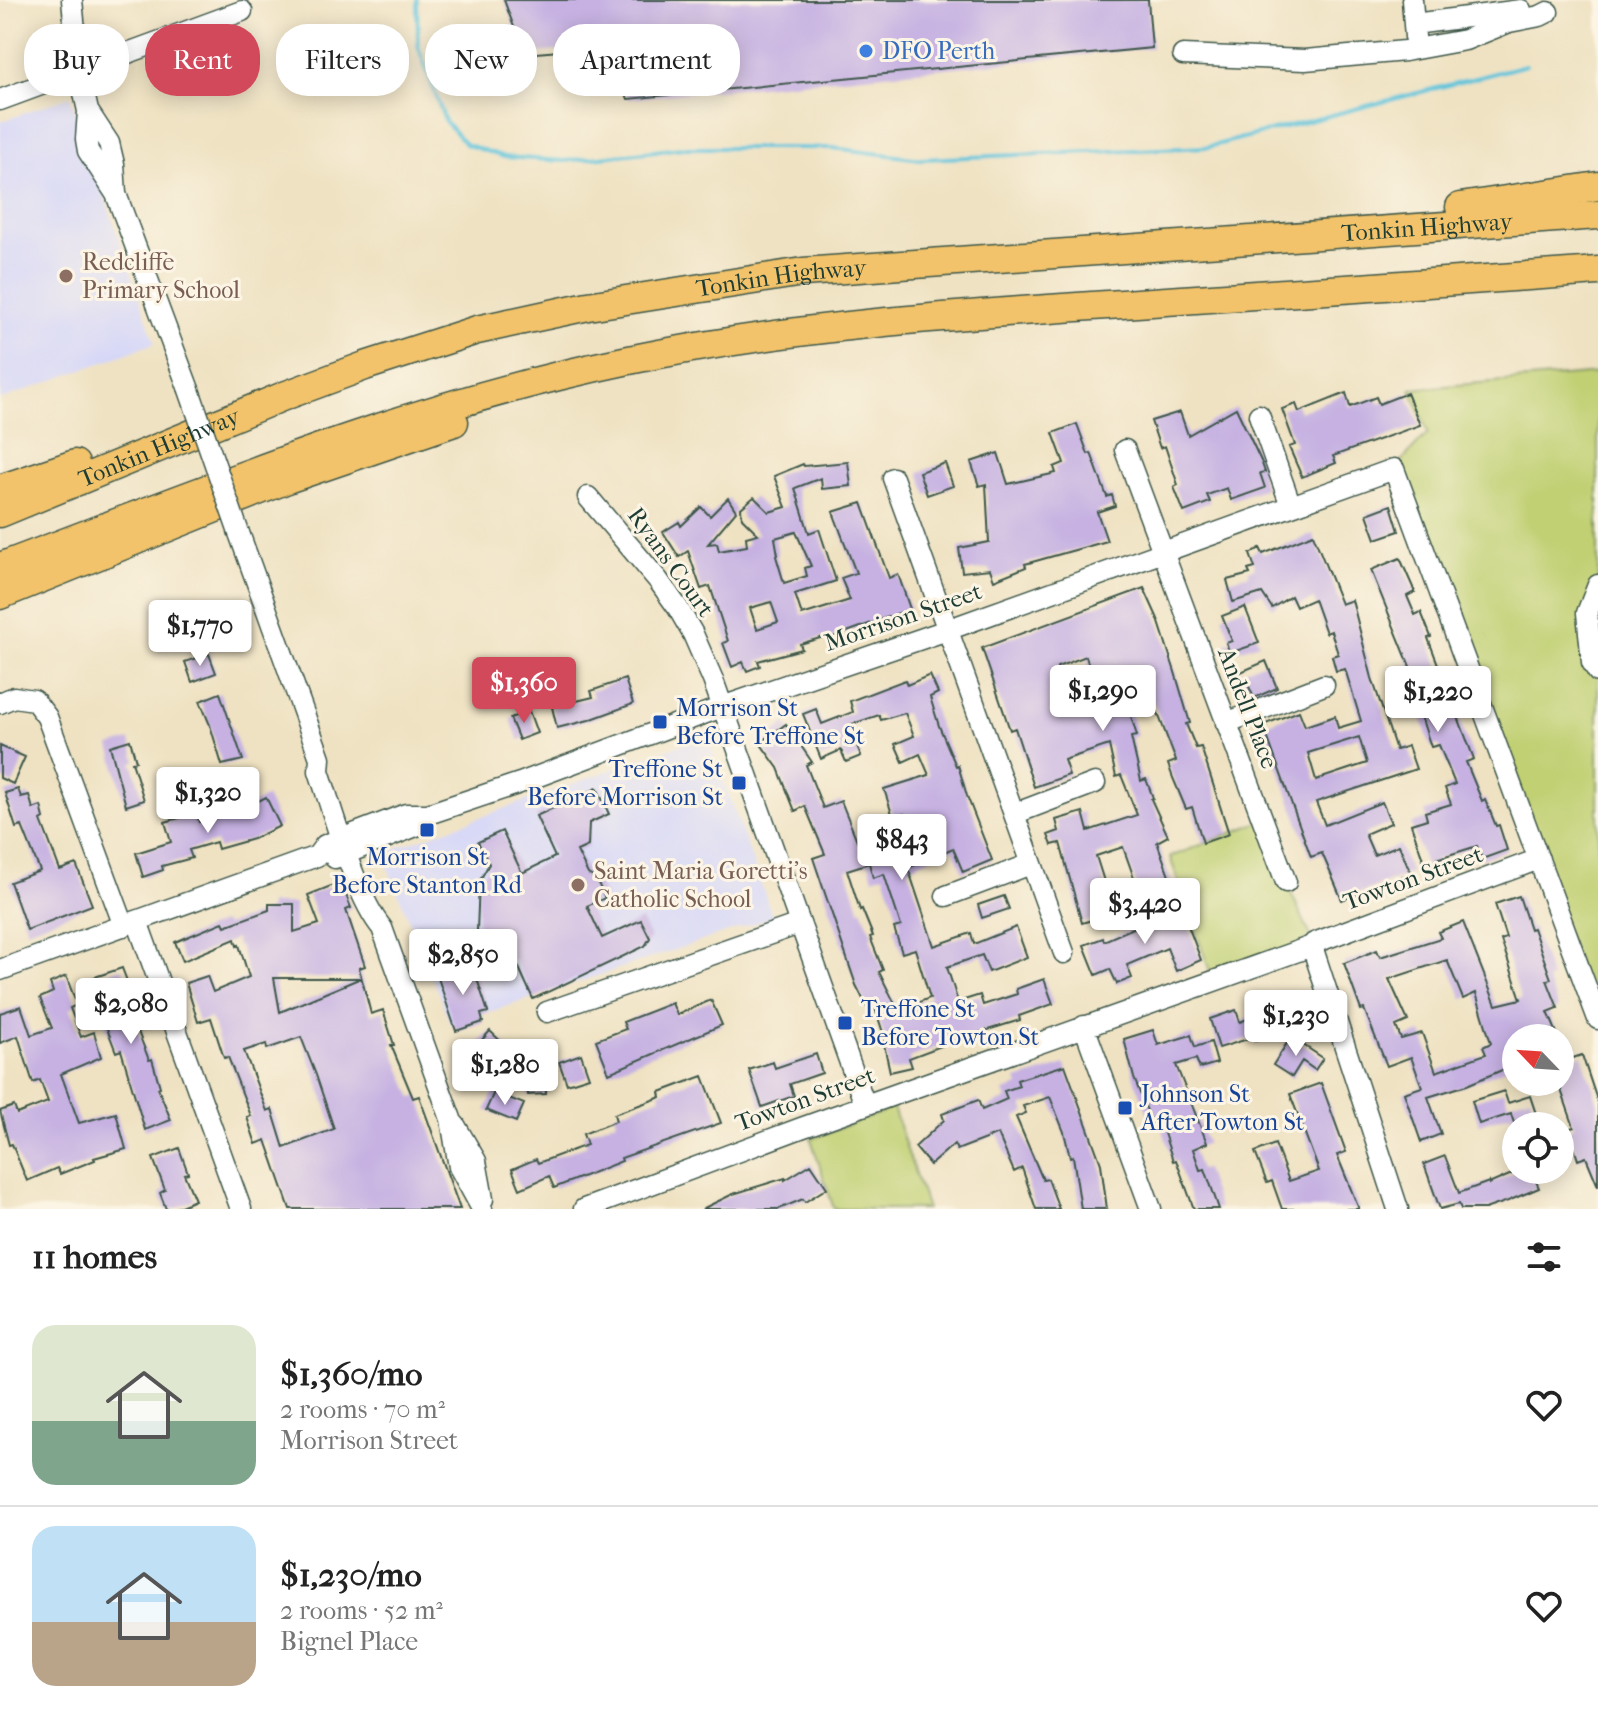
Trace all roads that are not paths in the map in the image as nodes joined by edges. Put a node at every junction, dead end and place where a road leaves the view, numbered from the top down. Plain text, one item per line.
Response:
1 (72, 0) edge
2 (1412, 0) edge
3 (242, 11) dead end
4 (74, 24) edge
5 (1414, 24) junction
6 (1426, 47) junction
7 (129, 53) edge
8 (1183, 55) dead end
9 (24, 91) edge
10 (85, 96) edge
11 (0, 100) edge
12 (1598, 186) edge
13 (1598, 215) edge
14 (1233, 241) junction
15 (1598, 271) edge
16 (1456, 282) junction
17 (1598, 291) edge
18 (624, 361) junction
19 (284, 396) junction
20 (1259, 415) dead end
21 (1125, 450) dead end
22 (893, 478) dead end
23 (0, 489) edge
24 (588, 497) dead end
25 (1291, 506) junction
26 (0, 513) edge
27 (1162, 553) junction
28 (0, 567) edge
29 (1598, 585) edge
30 (0, 595) edge
31 (947, 630) junction
32 (1598, 672) edge
33 (1324, 685) dead end
34 (0, 703) edge
35 (722, 707) junction
36 (1226, 723) junction
37 (1095, 783) dead end
38 (1014, 814) junction
39 (351, 844) junction
40 (1539, 859) junction
41 (1031, 864) junction
42 (1286, 882) dead end
43 (946, 896) dead end
44 (130, 924) junction
45 (799, 924) junction
46 (1312, 946) junction
47 (1064, 953) dead end
48 (0, 970) edge
49 (547, 1012) dead end
50 (1598, 1019) edge
51 (1084, 1026) junction
52 (865, 1105) junction
53 (241, 1209) edge
54 (484, 1209) edge
55 (584, 1209) edge
56 (1151, 1209) edge
57 (1398, 1209) edge

1 - 4 street
2 - 5 street
3 - 7 street
5 - 6 street
5 - 6 street
6 - 8 street
9 - 11 street
10 - 39 street, bridge
12 - 14 highway
13 - 14 highway, Tonkin Highway
14 - 19 highway, Tonkin Highway
15 - 16 highway
16 - 17 highway
16 - 18 highway
18 - 28 highway
18 - 30 highway
19 - 23 highway
19 - 26 highway, Tonkin Highway
20 - 25 street
21 - 27 street, Andell Place
22 - 31 street
24 - 35 street, Ryans Court
25 - 27 street, Morrison Street
25 - 40 street, Morrison Street
27 - 31 street, Morrison Street
27 - 36 street, Andell Place
29 - 32 street
31 - 35 street, Morrison Street
31 - 38 street
33 - 36 street
34 - 44 street
35 - 39 street, Morrison Street
35 - 45 street, Ryans Court
36 - 42 street, Andell Place
37 - 38 street
38 - 41 street
39 - 44 street, Morrison Street
39 - 54 street
40 - 46 street, Towton Street
40 - 50 street
41 - 43 street
41 - 47 street
44 - 48 street, Morrison Street
44 - 53 street
45 - 49 street
45 - 52 street, Ryans Court
46 - 51 street, Towton Street
46 - 57 street
51 - 52 street, Towton Street
51 - 56 street
52 - 55 street, Towton Street

